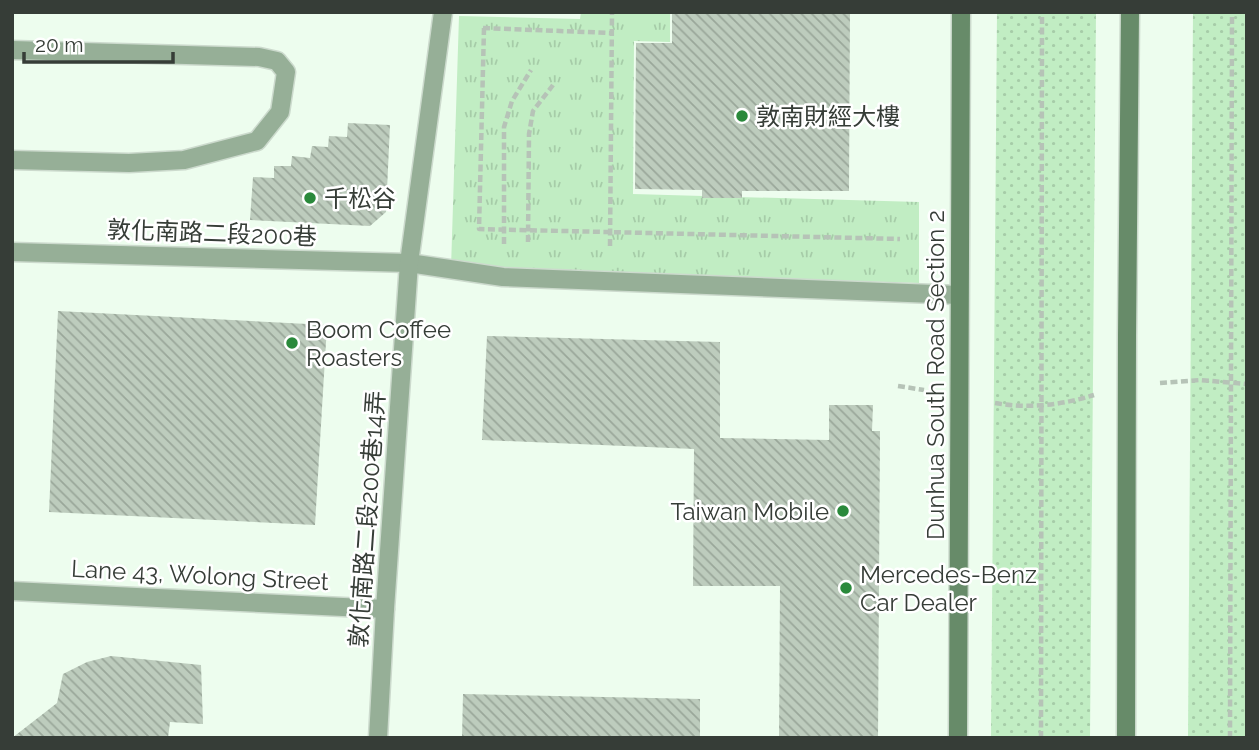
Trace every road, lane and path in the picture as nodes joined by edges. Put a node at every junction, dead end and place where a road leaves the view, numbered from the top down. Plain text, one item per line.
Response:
1 (612, 12) edge
2 (961, 12) edge
3 (1042, 12) edge
4 (1130, 12) edge
5 (1233, 12) edge
6 (443, 20) edge
7 (484, 29) junction
8 (611, 33) junction
9 (12, 50) edge
10 (531, 70) dead end
11 (553, 85) dead end
12 (12, 160) edge
13 (504, 229) junction
14 (528, 230) junction
15 (610, 232) junction
16 (900, 239) dead end
17 (12, 252) edge
18 (410, 262) junction
19 (503, 277) junction
20 (529, 278) junction
21 (610, 282) junction
22 (959, 296) junction
23 (1200, 380) dead end
24 (1232, 383) junction
25 (1247, 384) edge
26 (1083, 398) dead end
27 (1008, 405) dead end
28 (1042, 405) junction
29 (12, 591) edge
30 (385, 609) junction
31 (378, 738) edge
32 (958, 738) edge
33 (1041, 738) edge
34 (1126, 738) edge
35 (1230, 738) edge

1 - 8 path
2 - 22 main road, Dunhua South Road Section 2
3 - 28 path
4 - 34 main road
5 - 24 path
6 - 7 path
6 - 18 lane, 敦化南路二段200巷14弄
7 - 8 path
7 - 13 path
8 - 15 path
9 - 12 lane
10 - 13 path
11 - 14 path
13 - 14 path
13 - 19 path
14 - 15 path
14 - 20 path
15 - 16 path
15 - 21 path
17 - 18 lane, 敦化南路二段200巷
18 - 19 lane, 敦化南路二段200巷
18 - 30 lane, 敦化南路二段200巷14弄
19 - 20 lane, 敦化南路二段200巷
20 - 21 lane, 敦化南路二段200巷
21 - 22 lane, 敦化南路二段200巷
22 - 32 main road, Dunhua South Road Section 2
23 - 24 path
24 - 25 path
24 - 35 path
26 - 28 path
27 - 28 path
28 - 33 path
29 - 30 lane, Lane 43, Wolong Street
30 - 31 lane, 敦化南路二段200巷14弄

